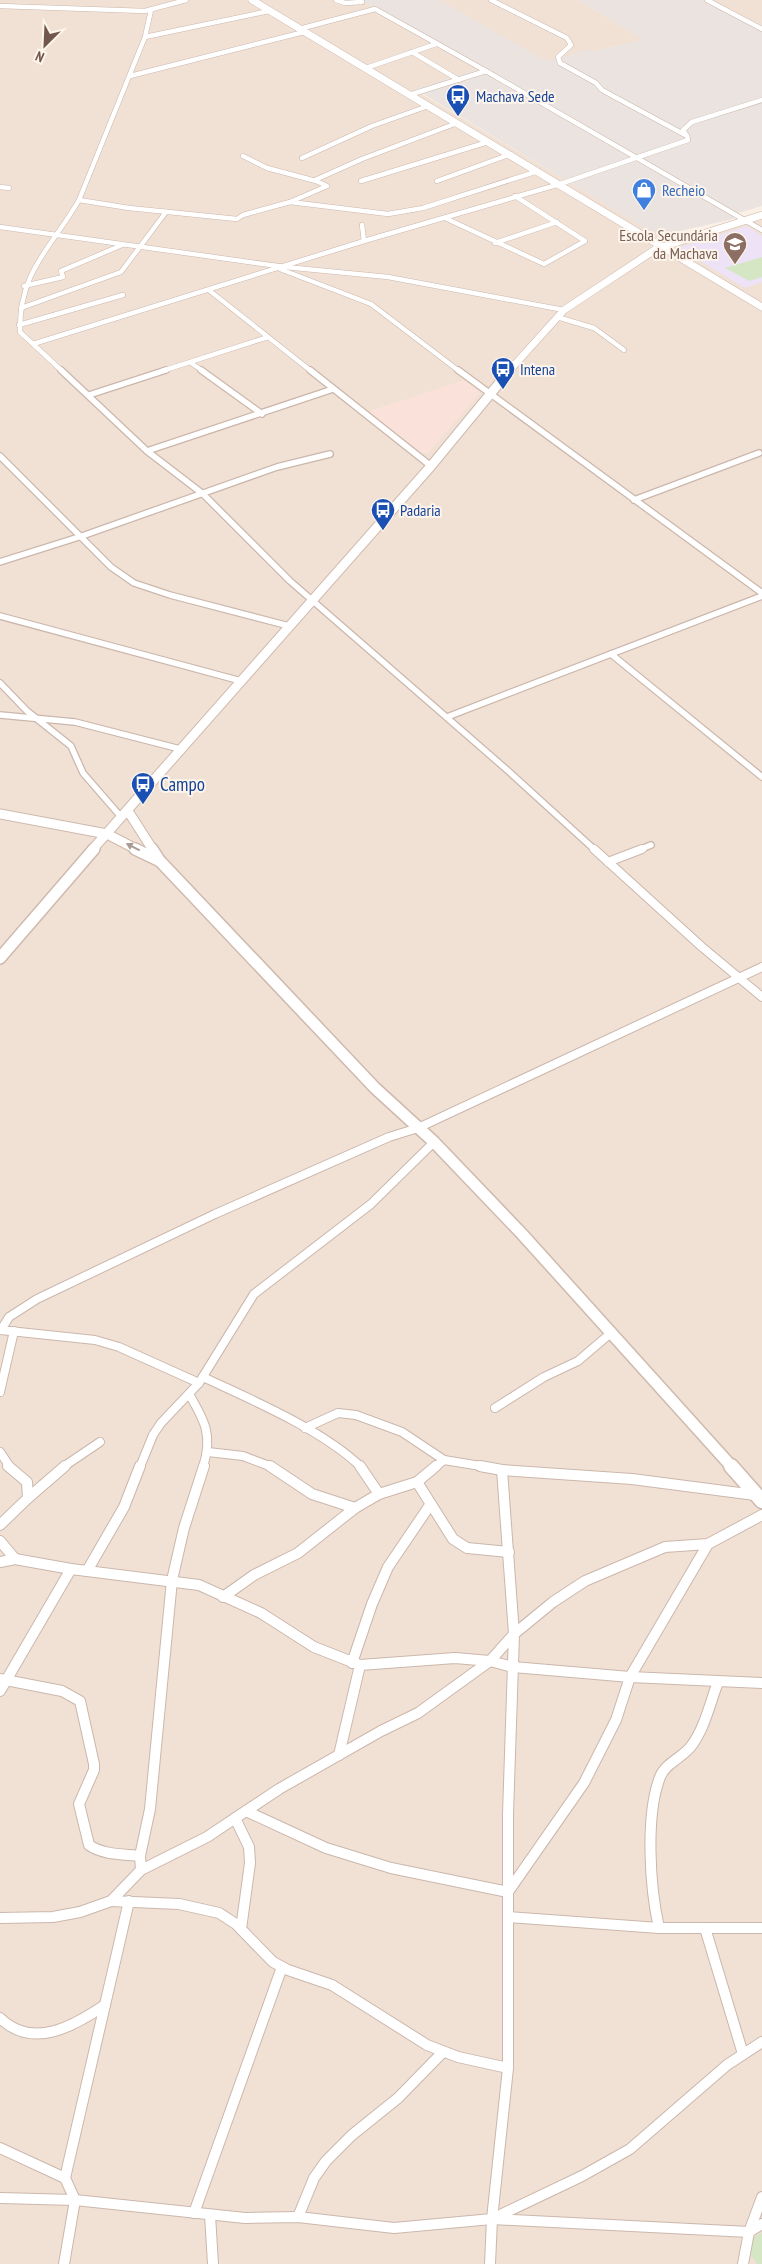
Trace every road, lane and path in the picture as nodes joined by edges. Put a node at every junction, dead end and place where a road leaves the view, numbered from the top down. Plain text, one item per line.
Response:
1 (165, 0) edge
2 (186, 0) edge
3 (252, 0) edge
4 (336, 0) edge
5 (492, 0) edge
6 (706, 0) edge
7 (361, 1) edge
8 (0, 6) edge
9 (162, 7) junction
10 (375, 9) junction
11 (151, 10) junction
12 (269, 11) junction
13 (762, 29) edge
14 (302, 31) junction
15 (145, 37) junction
16 (436, 44) junction
17 (412, 52) junction
18 (366, 68) junction
19 (486, 72) junction
20 (130, 76) junction
21 (459, 80) junction
22 (409, 95) junction
23 (762, 100) edge
24 (428, 106) junction
25 (457, 123) junction
26 (687, 136) junction
27 (488, 142) junction
28 (511, 154) junction
29 (243, 156) dead end
30 (302, 158) dead end
31 (636, 158) junction
32 (538, 171) junction
33 (315, 180) junction
34 (361, 181) dead end
35 (437, 182) dead end
36 (560, 184) junction
37 (0, 187) edge
38 (9, 188) dead end
39 (515, 196) junction
40 (79, 200) junction
41 (290, 202) junction
42 (166, 212) junction
43 (762, 215) edge
44 (444, 218) junction
45 (745, 221) junction
46 (557, 222) junction
47 (362, 225) dead end
48 (0, 227) edge
49 (762, 230) edge
50 (57, 235) junction
51 (364, 241) junction
52 (124, 244) junction
53 (495, 244) junction
54 (142, 246) junction
55 (661, 246) junction
56 (282, 268) junction
57 (24, 286) junction
58 (210, 290) junction
59 (123, 295) dead end
60 (762, 307) edge
61 (21, 308) junction
62 (564, 310) junction
63 (557, 317) junction
64 (19, 326) junction
65 (268, 337) junction
66 (33, 344) junction
67 (624, 350) dead end
68 (191, 362) junction
69 (333, 389) junction
70 (489, 394) junction
71 (89, 395) junction
72 (262, 414) junction
73 (147, 450) junction
74 (759, 453) dead end
75 (330, 454) dead end
76 (0, 456) edge
77 (431, 466) junction
78 (203, 494) junction
79 (634, 500) junction
80 (82, 536) junction
81 (0, 562) edge
82 (762, 595) edge
83 (312, 600) junction
84 (0, 616) edge
85 (289, 626) junction
86 (611, 654) junction
87 (241, 681) junction
88 (0, 683) edge
89 (0, 715) edge
90 (447, 717) junction
91 (35, 718) junction
92 (180, 749) junction
93 (762, 777) edge
94 (0, 814) edge
95 (125, 815) junction
96 (107, 834) junction
97 (651, 845) dead end
98 (159, 860) junction
99 (608, 862) junction
100 (0, 958) edge
101 (762, 967) edge
102 (740, 978) junction
103 (762, 997) edge
104 (418, 1128) junction
105 (434, 1142) junction
106 (0, 1330) edge
107 (14, 1331) junction
108 (612, 1332) junction
109 (201, 1380) junction
110 (0, 1392) edge
111 (189, 1394) junction
112 (495, 1408) dead end
113 (305, 1428) junction
114 (100, 1442) dead end
115 (0, 1452) edge
116 (208, 1452) junction
117 (444, 1460) junction
118 (502, 1470) junction
119 (417, 1482) junction
120 (379, 1494) junction
121 (28, 1498) junction
122 (759, 1498) edge
123 (430, 1505) junction
124 (355, 1508) junction
125 (762, 1516) edge
126 (0, 1525) edge
127 (0, 1541) edge
128 (708, 1544) junction
129 (509, 1552) junction
130 (15, 1559) junction
131 (0, 1562) edge
132 (72, 1570) junction
133 (87, 1571) junction
134 (172, 1580) junction
135 (223, 1597) junction
136 (514, 1634) junction
137 (490, 1661) junction
138 (356, 1664) junction
139 (513, 1667) junction
140 (630, 1677) junction
141 (3, 1680) edge
142 (718, 1682) junction
143 (762, 1683) edge
144 (0, 1691) edge
145 (339, 1755) junction
146 (246, 1811) junction
147 (234, 1818) junction
148 (140, 1856) junction
149 (141, 1870) junction
150 (508, 1892) junction
151 (110, 1901) junction
152 (129, 1902) junction
153 (508, 1917) junction
154 (0, 1918) edge
155 (659, 1928) junction
156 (705, 1928) junction
157 (762, 1928) edge
158 (241, 1929) junction
159 (282, 1967) junction
160 (105, 2005) junction
161 (0, 2018) edge
162 (762, 2042) edge
163 (443, 2052) junction
164 (743, 2054) junction
165 (508, 2068) junction
166 (0, 2148) edge
167 (65, 2178) junction
168 (762, 2197) edge
169 (0, 2198) edge
170 (75, 2200) junction
171 (194, 2213) junction
172 (210, 2215) junction
173 (298, 2217) junction
174 (492, 2219) junction
175 (762, 2224) edge
176 (749, 2232) junction
177 (64, 2264) edge
178 (213, 2264) edge
179 (490, 2264) edge
180 (743, 2264) edge

1 - 9 street
2 - 9 street
3 - 12 street
4 - 7 street
5 - 26 street
6 - 13 street
7 - 10 street
8 - 11 street
9 - 11 street
10 - 14 street
10 - 16 street
11 - 15 street
12 - 14 street
12 - 15 street
14 - 18 street
14 - 20 street
15 - 20 street
16 - 17 street
16 - 19 street
17 - 18 street
17 - 21 street
18 - 22 street
19 - 21 street
19 - 31 street
20 - 40 street
21 - 22 street
22 - 24 street
23 - 26 street
24 - 25 street
24 - 30 street
25 - 27 street
25 - 33 street
26 - 31 street
27 - 28 street
27 - 34 street
28 - 32 street
28 - 35 street
29 - 33 street
31 - 36 street
31 - 45 street
32 - 36 street
32 - 41 street
33 - 41 street
36 - 39 street
36 - 55 street
37 - 38 street
39 - 44 street
39 - 46 street
40 - 42 street
40 - 50 street
41 - 42 street
42 - 54 street
43 - 45 street
44 - 51 street
44 - 53 street
45 - 49 street
45 - 55 street
46 - 53 street
46 - 53 street
47 - 51 street
48 - 50 street
50 - 52 street
50 - 57 street
51 - 56 street
52 - 54 street
52 - 57 street
54 - 56 street
54 - 61 street
55 - 60 street
55 - 62 street
56 - 58 street
56 - 62 street
56 - 70 street
57 - 61 street
58 - 65 street
58 - 66 street
59 - 64 street
61 - 64 street
62 - 63 street
63 - 67 street
63 - 70 street
64 - 66 street
65 - 68 street
65 - 69 street
66 - 71 street
68 - 71 street
68 - 72 street
69 - 72 street
69 - 77 street
70 - 77 street
70 - 79 street
71 - 73 street
72 - 73 street
73 - 78 street
74 - 79 street
75 - 78 street
76 - 80 street
77 - 83 street
78 - 80 street
78 - 83 street
79 - 82 street
80 - 81 street
80 - 85 street
82 - 86 street
83 - 85 street
83 - 90 street
84 - 87 street
85 - 87 street
86 - 90 street
86 - 93 street
87 - 92 street
88 - 91 street
89 - 91 street
90 - 99 street
91 - 92 street
91 - 95 street
92 - 95 street
94 - 96 street
95 - 96 street
95 - 98 street
98 -> 96 street
96 - 100 street
97 - 99 street
98 - 104 street
99 - 102 street
101 - 102 street
102 - 103 street
102 - 104 street
104 - 105 street
104 - 106 street
105 - 108 street
105 - 109 street
106 - 107 street
107 - 109 street
107 - 110 street
108 - 112 street
108 - 122 street
109 - 111 street
109 - 113 street
111 - 116 street
111 - 133 street
113 - 117 street
113 - 120 street
114 - 121 street
115 - 121 street
116 - 124 street
116 - 134 street
117 - 118 street
117 - 119 street
118 - 122 street
118 - 129 street
119 - 120 street
119 - 123 street
120 - 124 street
121 - 126 street
123 - 129 street
123 - 138 street
124 - 135 street
125 - 128 street
127 - 130 street
128 - 136 street
128 - 140 street
129 - 136 street
130 - 131 street
130 - 132 street
132 - 133 street
132 - 141 street
133 - 134 street
134 - 135 street
134 - 148 street
135 - 138 street
136 - 137 street
136 - 139 street
137 - 138 street
137 - 139 street
137 - 145 street
138 - 145 street
139 - 140 street
139 - 150 street
140 - 142 street
140 - 150 street
141 - 144 street
141 - 148 street
142 - 143 street
142 - 155 street
145 - 146 street
146 - 147 street
146 - 150 street
147 - 149 street
147 - 158 street
148 - 149 street
149 - 151 street
150 - 153 street
151 - 152 street
151 - 154 street
152 - 158 street
152 - 160 street
153 - 155 street
153 - 165 street
155 - 156 street
156 - 157 street
156 - 164 street
158 - 159 street
159 - 163 street
159 - 171 street
160 - 161 street
160 - 167 street
162 - 164 street
163 - 165 street
163 - 173 street
164 - 174 street
165 - 174 street
166 - 167 street
167 - 170 street
168 - 176 street
169 - 170 street
170 - 171 street
170 - 177 street
171 - 172 street
172 - 173 street
172 - 178 street
173 - 174 street
174 - 176 street
174 - 179 street
175 - 176 street
176 - 180 street

